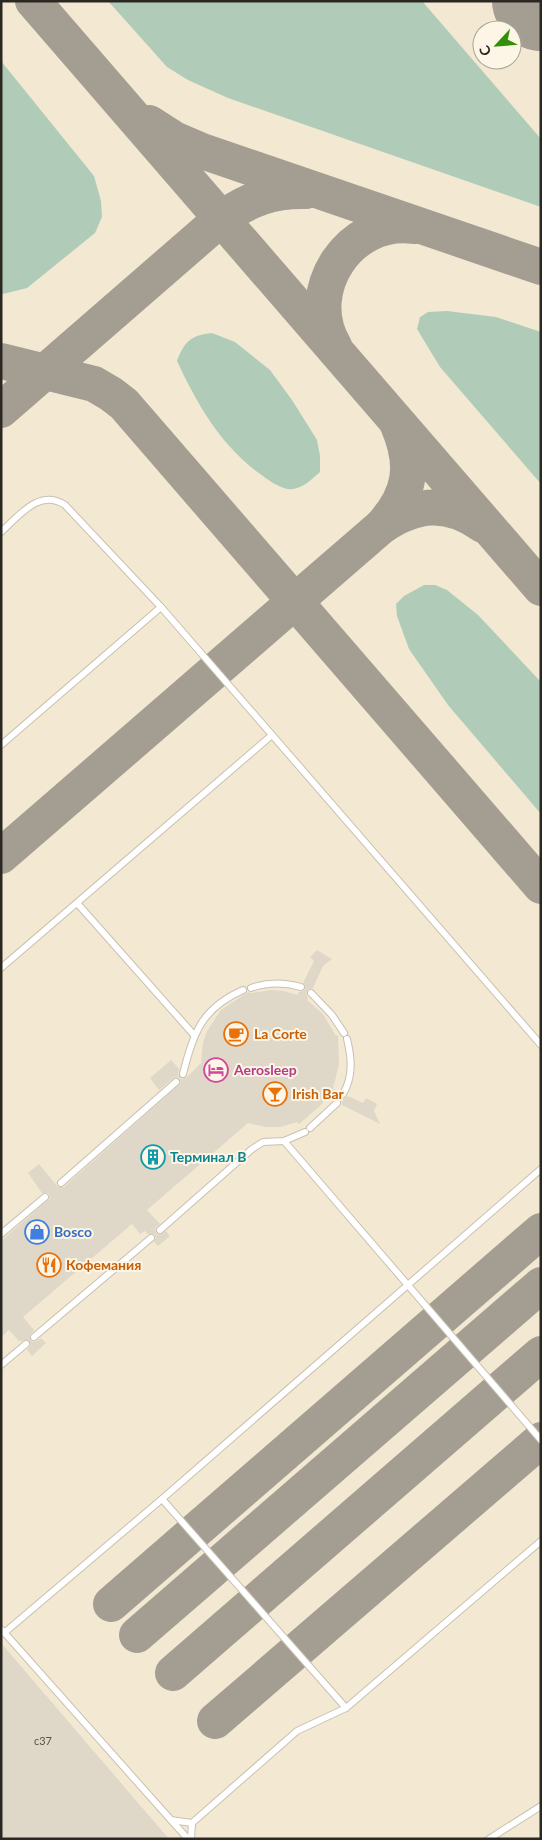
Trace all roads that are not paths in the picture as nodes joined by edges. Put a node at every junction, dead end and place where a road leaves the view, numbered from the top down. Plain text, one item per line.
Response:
1 (1, 532) edge
2 (161, 607) junction
3 (272, 735) junction
4 (1, 745) edge
5 (77, 903) junction
6 (1, 968) edge
7 (301, 987) dead end
8 (311, 993) dead end
9 (194, 1035) junction
10 (541, 1045) edge
11 (183, 1074) dead end
12 (176, 1082) dead end
13 (343, 1094) dead end
14 (337, 1103) dead end
15 (284, 1142) junction
16 (541, 1169) edge
17 (61, 1183) dead end
18 (45, 1196) dead end
19 (160, 1230) dead end
20 (1, 1234) edge
21 (151, 1238) dead end
22 (408, 1285) junction
23 (34, 1337) dead end
24 (26, 1344) dead end
25 (1, 1365) edge
26 (541, 1440) edge
27 (162, 1499) junction
28 (541, 1541) edge
29 (3, 1631) edge
30 (346, 1708) junction
31 (541, 1806) edge
32 (171, 1820) junction
33 (192, 1823) junction
34 (189, 1839) edge
35 (490, 1839) edge

1 - 2 lane
2 - 3 lane
2 - 4 lane
3 - 5 lane
3 - 10 lane
5 - 6 lane
5 - 9 lane
7 - 9 lane
8 - 13 lane
9 - 11 lane
12 - 17 lane
14 - 15 lane
15 - 19 lane
15 - 22 lane
16 - 22 lane
18 - 20 lane
21 - 23 lane
22 - 26 lane
22 - 27 lane
24 - 25 lane
27 - 29 lane
27 - 30 lane
28 - 30 lane
29 - 32 lane
30 - 33 lane
31 - 35 lane
32 - 33 lane
32 - 34 lane
33 - 34 lane

